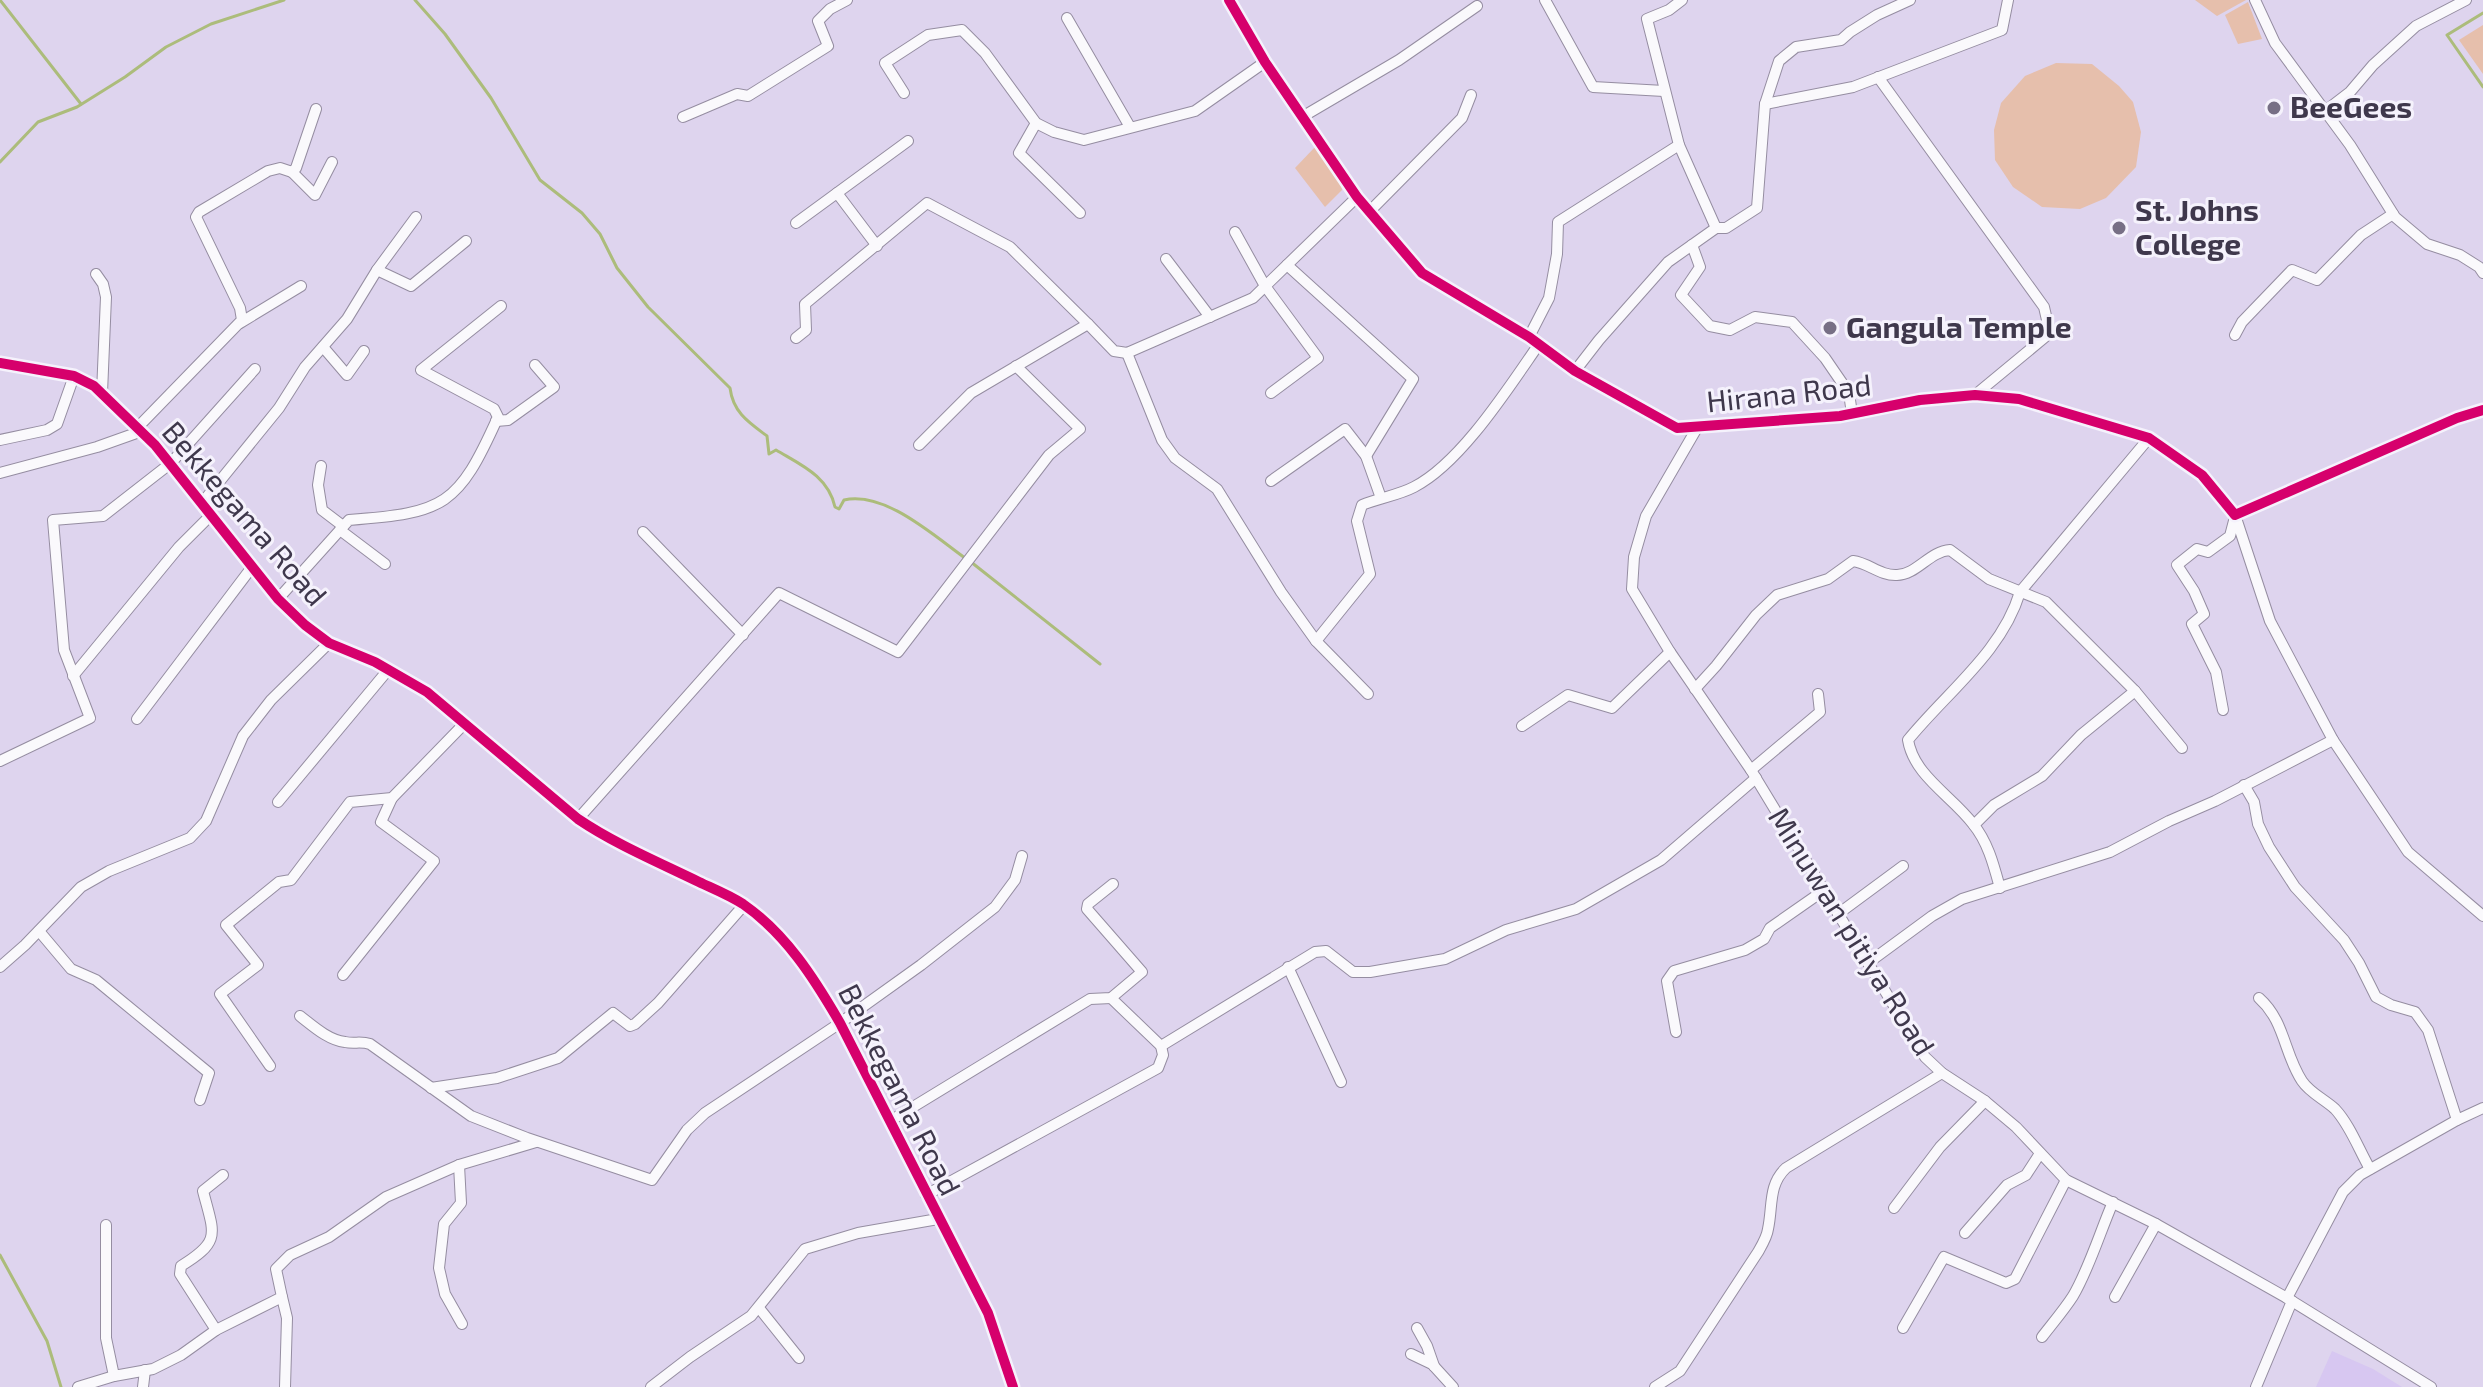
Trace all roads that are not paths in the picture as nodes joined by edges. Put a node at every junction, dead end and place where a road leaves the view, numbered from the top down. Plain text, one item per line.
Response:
1 (847, 0) edge
2 (1229, 0) edge
3 (1545, 0) edge
4 (1682, 0) edge
5 (1910, 0) edge
6 (2008, 0) edge
7 (2255, 0) edge
8 (2466, 0) edge
9 (1477, 6) dead end
10 (1067, 18) dead end
11 (1265, 62) junction
12 (1878, 77) junction
13 (1664, 91) junction
14 (904, 93) dead end
15 (1471, 95) dead end
16 (1765, 104) junction
17 (316, 109) dead end
18 (2324, 112) junction
19 (683, 117) dead end
20 (1302, 117) junction
21 (1036, 123) junction
22 (1130, 127) junction
23 (908, 141) dead end
24 (1679, 145) junction
25 (332, 162) dead end
26 (292, 172) junction
27 (837, 193) junction
28 (1357, 197) junction
29 (1369, 212) junction
30 (1080, 213) dead end
31 (2393, 214) junction
32 (416, 217) dead end
33 (796, 223) dead end
34 (1716, 228) junction
35 (1235, 232) dead end
36 (466, 241) dead end
37 (1692, 245) junction
38 (877, 246) junction
39 (1166, 259) dead end
40 (1287, 265) junction
41 (377, 270) junction
42 (2483, 273) edge
43 (96, 274) dead end
44 (301, 286) dead end
45 (1265, 286) junction
46 (501, 306) dead end
47 (1210, 317) junction
48 (240, 323) junction
49 (1088, 324) junction
50 (2235, 335) dead end
51 (1529, 337) junction
52 (796, 338) dead end
53 (1539, 344) junction
54 (323, 347) junction
55 (364, 351) dead end
56 (1127, 353) junction
57 (0, 363) edge
58 (535, 365) dead end
59 (1016, 366) junction
60 (255, 369) dead end
61 (1575, 371) junction
62 (74, 376) junction
63 (102, 393) junction
64 (1271, 393) dead end
65 (1975, 395) junction
66 (2483, 410) edge
67 (1852, 414) junction
68 (496, 421) junction
69 (1697, 428) junction
70 (140, 429) junction
71 (2149, 438) junction
72 (0, 440) edge
73 (919, 445) dead end
74 (1366, 456) junction
75 (171, 463) junction
76 (321, 466) dead end
77 (0, 473) edge
78 (1271, 481) dead end
79 (1381, 498) junction
80 (202, 503) junction
81 (211, 515) junction
82 (2235, 515) junction
83 (341, 528) junction
84 (643, 532) dead end
85 (385, 564) dead end
86 (252, 567) junction
87 (2020, 592) junction
88 (278, 599) junction
89 (743, 635) junction
90 (1316, 641) junction
91 (329, 643) junction
92 (1670, 652) junction
93 (388, 670) junction
94 (73, 676) junction
95 (1695, 689) junction
96 (2135, 691) junction
97 (1368, 694) dead end
98 (1818, 694) dead end
99 (2223, 710) dead end
100 (137, 719) dead end
101 (465, 723) junction
102 (1522, 726) dead end
103 (2333, 740) junction
104 (2182, 748) dead end
105 (0, 761) edge
106 (1753, 774) junction
107 (2244, 785) junction
108 (392, 798) junction
109 (278, 802) dead end
110 (578, 819) junction
111 (1974, 825) junction
112 (1022, 856) dead end
113 (1903, 866) dead end
114 (1113, 884) dead end
115 (2000, 888) junction
116 (1823, 891) junction
117 (744, 905) junction
118 (1838, 914) junction
119 (2483, 916) edge
120 (39, 931) junction
121 (1868, 963) junction
122 (0, 967) edge
123 (1288, 967) junction
124 (343, 975) dead end
125 (1111, 998) junction
126 (2259, 998) dead end
127 (300, 1016) dead end
128 (840, 1023) junction
129 (1676, 1032) dead end
130 (1161, 1046) junction
131 (270, 1066) dead end
132 (1942, 1073) junction
133 (1341, 1082) dead end
134 (431, 1088) junction
135 (200, 1100) dead end
136 (1985, 1101) junction
137 (2483, 1108) edge
138 (2457, 1120) junction
139 (890, 1121) junction
140 (536, 1142) junction
141 (2039, 1155) junction
142 (459, 1165) junction
143 (2370, 1169) junction
144 (223, 1175) dead end
145 (2066, 1180) junction
146 (926, 1195) junction
147 (2113, 1202) junction
148 (1894, 1208) dead end
149 (938, 1219) junction
150 (2156, 1224) junction
151 (106, 1225) dead end
152 (1965, 1233) dead end
153 (282, 1297) junction
154 (2115, 1297) dead end
155 (2291, 1301) junction
156 (759, 1308) junction
157 (462, 1324) dead end
158 (1417, 1328) dead end
159 (1903, 1328) dead end
160 (216, 1330) junction
161 (2042, 1337) dead end
162 (1411, 1354) dead end
163 (799, 1358) dead end
164 (1434, 1366) junction
165 (145, 1370) junction
166 (114, 1376) junction
167 (78, 1387) edge
168 (143, 1387) edge
169 (285, 1387) edge
170 (651, 1387) edge
171 (1013, 1387) edge
172 (1453, 1387) edge
173 (1655, 1387) edge
174 (2256, 1387) edge
175 (2431, 1387) edge

1 - 19 street
2 - 11 street, Hirana Road
3 - 13 street
4 - 13 street
5 - 16 street
6 - 12 street
7 - 18 street
8 - 18 street
9 - 20 street
10 - 22 street
11 - 20 street, Hirana Road
11 - 22 street
12 - 16 street
12 - 65 street
13 - 24 street
14 - 21 street
15 - 29 street
16 - 34 street
17 - 26 street
18 - 31 street
20 - 28 street, Hirana Road
21 - 22 street
21 - 30 street
23 - 27 street
24 - 34 street
24 - 51 street
25 - 26 street
26 - 48 street
27 - 33 street
27 - 38 street
28 - 29 street, Hirana Road
28 - 40 street
29 - 51 street, Hirana Road
31 - 42 street
31 - 50 street
32 - 41 street
34 - 37 street
35 - 45 street
36 - 41 street
37 - 61 street
37 - 67 street
38 - 49 street
38 - 52 street
39 - 47 street
40 - 45 street
40 - 74 street
41 - 54 street
43 - 63 street
44 - 48 street
45 - 47 street
45 - 64 street
46 - 68 street
47 - 56 street
48 - 70 street
49 - 56 street
49 - 59 street
51 - 53 street, Hirana Road
53 - 61 street, Hirana Road
53 - 79 street
54 - 55 street
54 - 80 street
56 - 90 street
57 - 62 street, Bekkegama Road
58 - 68 street
59 - 73 street
59 - 89 street
60 - 75 street
61 - 69 street, Hirana Road
62 - 63 street, Bekkegama Road
62 - 72 street
63 - 70 street, Bekkegama Road
65 - 67 street, Hirana Road
65 - 71 street, Hirana Road
66 - 82 street
67 - 69 street, Hirana Road
68 - 83 street
69 - 92 street, Minuwan pitiya Road
70 - 75 street, Bekkegama Road
70 - 77 street
71 - 82 street, Hirana Road
71 - 87 street
74 - 78 street
74 - 79 street
75 - 80 street, Bekkegama Road
75 - 94 street
76 - 83 street
79 - 90 street
80 - 81 street, Bekkegama Road
81 - 86 street, Bekkegama Road
81 - 94 street
82 - 99 street
82 - 103 street
83 - 85 street
83 - 88 street
84 - 89 street
86 - 88 street, Bekkegama Road
86 - 100 street
87 - 95 street
87 - 96 street
87 - 111 street
88 - 91 street, Bekkegama Road
89 - 110 street
90 - 97 street
91 - 93 street, Bekkegama Road
91 - 120 street
92 - 95 street, Minuwan pitiya Road
92 - 102 street
93 - 101 street, Bekkegama Road
93 - 109 street
94 - 105 street
95 - 106 street, Minuwan pitiya Road
96 - 104 street
96 - 111 street
98 - 106 street
101 - 108 street
101 - 110 street, Bekkegama Road
103 - 107 street
103 - 119 street
106 - 116 street, Minuwan pitiya Road
106 - 123 street
107 - 115 street
107 - 138 street
108 - 124 street
108 - 131 street
110 - 117 street, Bekkegama Road
111 - 115 street
112 - 128 street
113 - 118 street
114 - 125 street
115 - 121 street
116 - 118 street, Minuwan pitiya Road
116 - 129 street
117 - 128 street, Bekkegama Road
117 - 134 street
118 - 121 street, Minuwan pitiya Road
120 - 122 street
120 - 135 street
121 - 132 street, Minuwan pitiya Road
123 - 130 street
123 - 133 street
125 - 130 street
125 - 139 street
126 - 143 street
127 - 134 street
128 - 139 street, Bekkegama Road
128 - 140 street
130 - 146 street
132 - 136 street, Minuwan pitiya Road
132 - 173 street
134 - 140 street
136 - 141 street, Minuwan pitiya Road
136 - 148 street
137 - 138 street
138 - 143 street
139 - 146 street, Bekkegama Road
140 - 142 street
141 - 145 street, Minuwan pitiya Road
141 - 152 street
142 - 153 street
142 - 157 street
143 - 155 street
144 - 160 street
145 - 147 street, Minuwan pitiya Road
145 - 159 street
146 - 149 street, Bekkegama Road
147 - 150 street, Minuwan pitiya Road
147 - 161 street
149 - 156 street
149 - 171 street, Bekkegama Road
150 - 154 street
150 - 155 street, Minuwan pitiya Road
151 - 166 street
153 - 160 street
153 - 169 street
155 - 174 street
155 - 175 street, Minuwan pitiya Road
156 - 163 street
156 - 170 street
158 - 164 street
160 - 165 street
162 - 164 street
164 - 172 street
165 - 166 street
165 - 168 street
166 - 167 street

